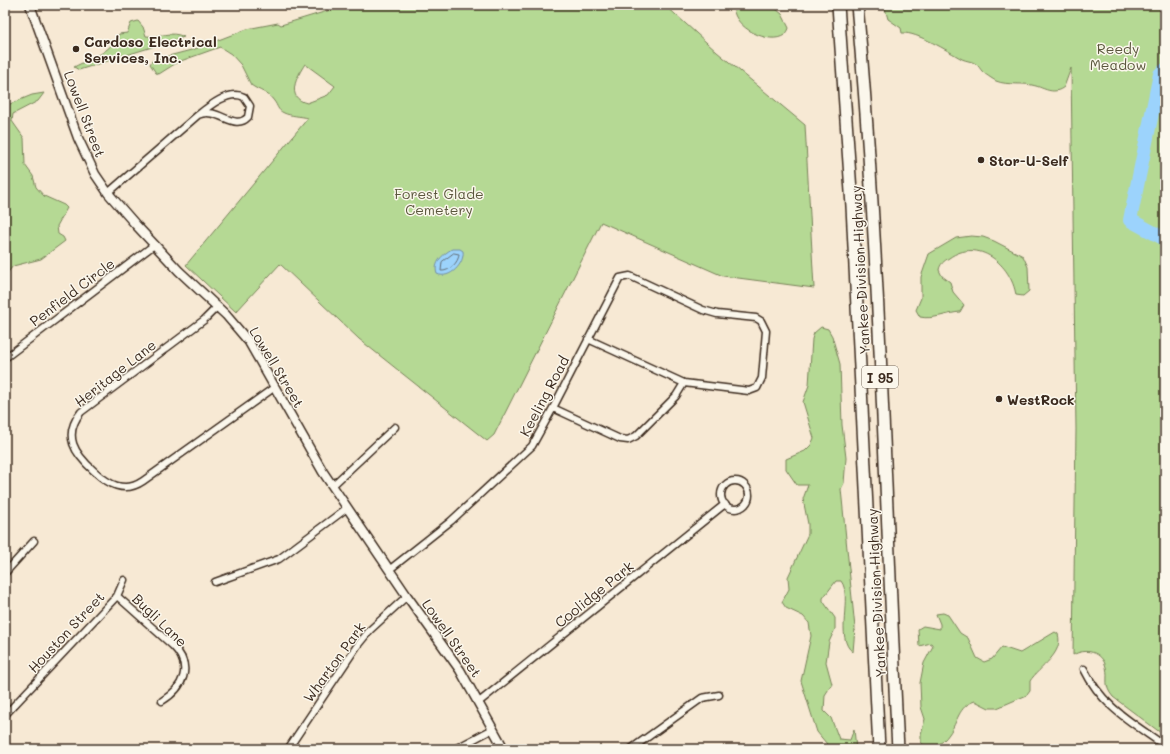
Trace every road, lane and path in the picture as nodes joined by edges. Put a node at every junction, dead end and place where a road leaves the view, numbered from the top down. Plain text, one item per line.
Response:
1 (30, 5) edge
2 (838, 5) edge
3 (857, 5) edge
4 (198, 115) junction
5 (108, 193) junction
6 (154, 245) junction
7 (217, 307) junction
8 (588, 339) junction
9 (5, 358) edge
10 (684, 383) junction
11 (276, 386) junction
12 (553, 408) junction
13 (395, 427) dead end
14 (332, 486) junction
15 (725, 504) junction
16 (347, 508) junction
17 (34, 541) dead end
18 (389, 570) junction
19 (5, 573) edge
20 (124, 580) dead end
21 (215, 582) dead end
22 (117, 596) junction
23 (407, 596) junction
24 (1084, 669) dead end
25 (720, 696) dead end
26 (162, 702) dead end
27 (478, 702) junction
28 (5, 715) edge
29 (493, 729) junction
30 (1165, 746) edge
31 (288, 749) edge
32 (455, 749) edge
33 (504, 749) edge
34 (631, 749) edge
35 (879, 749) edge
36 (898, 749) edge

1 - 5 main road, Lowell Street
2 - 35 highway, Yankee Division Highway / I 95
3 - 36 highway, Yankee Division Highway / I 95
4 - 4 street
4 - 5 street
5 - 6 main road, Lowell Street
6 - 7 main road, Lowell Street
6 - 9 street, Penfield Circle
7 - 11 main road, Lowell Street
7 - 11 street, Heritage Lane
8 - 10 street
8 - 10 street, Keeling Road
8 - 12 street, Keeling Road
10 - 12 street
11 - 14 main road, Lowell Street
12 - 18 street, Keeling Road
13 - 14 street
14 - 16 main road, Lowell Street
15 - 15 street
15 - 27 street, Coolidge Park
16 - 18 main road, Lowell Street
16 - 21 street
17 - 19 street
18 - 23 main road, Lowell Street
20 - 22 street, Houston Street
22 - 26 street, Bugli Lane
22 - 28 street, Houston Street
23 - 27 main road, Lowell Street
23 - 31 street, Wharton Park
24 - 30 street
25 - 34 street
27 - 29 main road, Lowell Street
29 - 32 street
29 - 33 main road, Lowell Street

